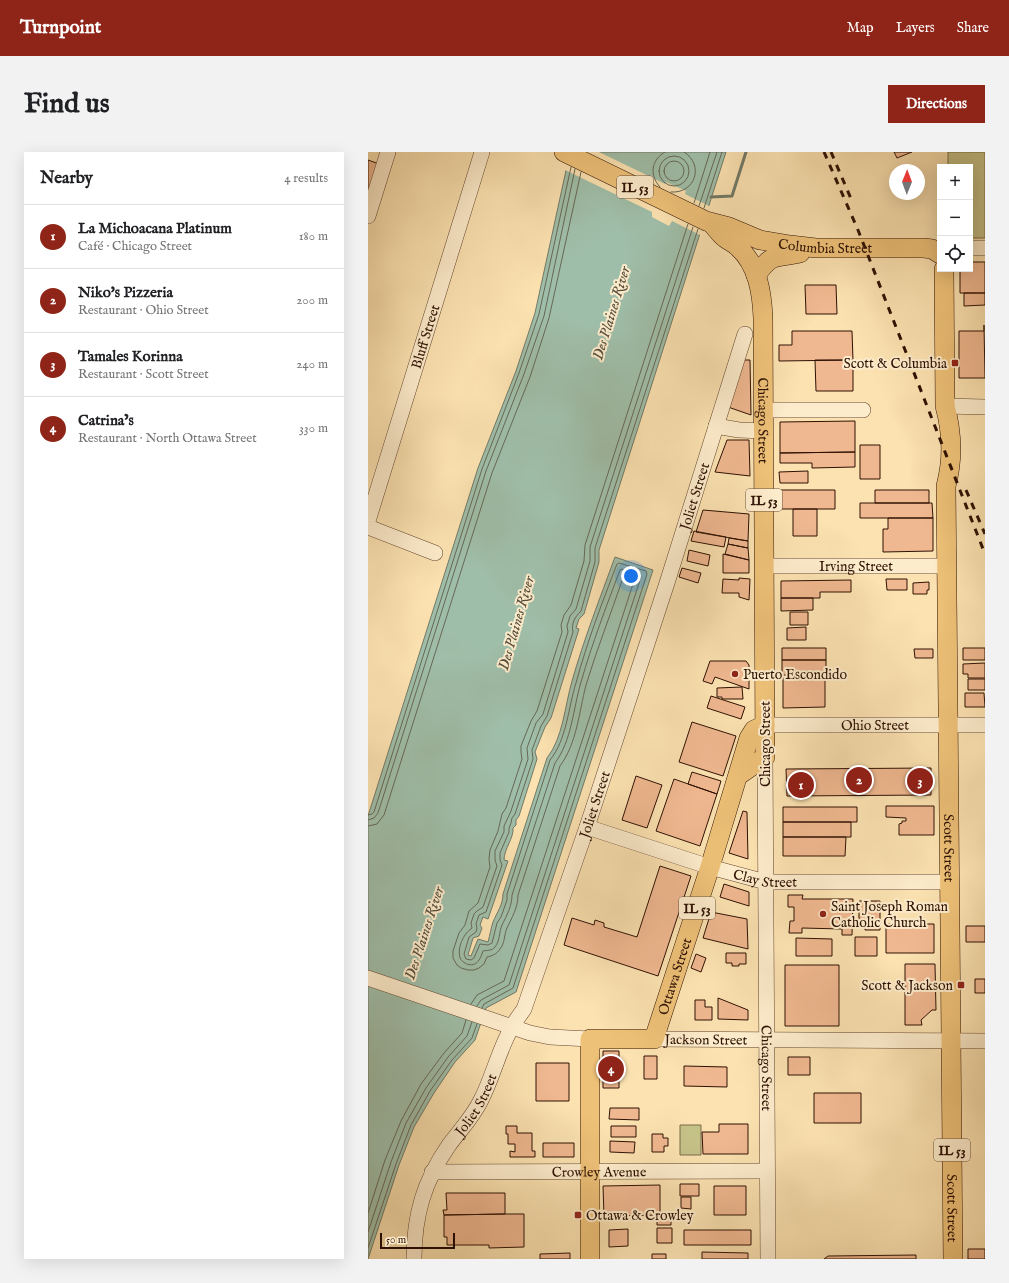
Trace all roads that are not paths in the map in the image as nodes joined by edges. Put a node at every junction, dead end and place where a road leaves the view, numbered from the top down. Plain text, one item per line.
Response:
1 (388, 152) edge
2 (482, 152) edge
3 (564, 152) edge
4 (368, 216) edge
5 (709, 223) junction
6 (816, 248) junction
7 (973, 248) edge
8 (985, 248) edge
9 (937, 251) edge
10 (944, 272) edge
11 (756, 275) junction
12 (745, 334) dead end
13 (945, 406) junction
14 (985, 406) edge
15 (764, 410) junction
16 (863, 410) dead end
17 (716, 426) junction
18 (764, 431) junction
19 (368, 521) edge
20 (368, 527) edge
21 (435, 553) dead end
22 (764, 566) junction
23 (947, 566) junction
24 (765, 725) junction
25 (948, 725) junction
26 (985, 725) edge
27 (765, 757) junction
28 (739, 775) junction
29 (587, 827) junction
30 (710, 867) junction
31 (766, 882) junction
32 (950, 882) junction
33 (368, 978) edge
34 (511, 1028) junction
35 (590, 1039) junction
36 (654, 1039) junction
37 (766, 1040) junction
38 (951, 1040) junction
39 (985, 1041) edge
40 (767, 1171) junction
41 (432, 1172) junction
42 (590, 1172) junction
43 (414, 1259) edge
44 (590, 1259) edge
45 (768, 1259) edge
46 (953, 1259) edge

1 - 4 street
2 - 19 street, Bluff Street
3 - 5 main road, IL 53
5 - 6 main road, Columbia Street
5 - 11 main road, Chicago Street / IL 53
6 - 9 main road, Columbia Street
6 - 11 main road
7 - 8 street
10 - 13 main road, Scott Street
11 - 15 main road, Chicago Street / IL 53
12 - 17 street, Joliet Street
13 - 14 street
13 - 23 main road, Scott Street
15 - 16 street
15 - 18 main road, Chicago Street / IL 53
17 - 18 street
17 - 29 street, Joliet Street
18 - 22 main road, Chicago Street / IL 53
20 - 21 street
22 - 23 street, Irving Street
22 - 24 main road, Chicago Street / IL 53
23 - 25 main road, Scott Street
24 - 25 street, Ohio Street
24 - 27 main road, Chicago Street
24 - 28 main road, Ottawa Street
25 - 26 street, Ohio Street
25 - 32 main road, Scott Street
27 - 28 main road
27 - 31 street, Chicago Street
28 - 30 main road, Ottawa Street / IL 53
29 - 30 street, Clay Street
29 - 34 street, Joliet Street
30 - 31 street, Clay Street
30 - 36 main road, Ottawa Street / IL 53
31 - 32 street, Clay Street
31 - 37 street, Chicago Street
32 - 38 main road, Scott Street
33 - 34 street, Jackson Street
34 - 35 street, Jackson Street
34 - 41 street, Joliet Street
35 - 36 main road, Jackson Street
35 - 42 main road
36 - 37 street, Jackson Street
37 - 38 street, Jackson Street
37 - 40 street, Chicago Street
38 - 39 street, Jackson Street
38 - 46 main road, Scott Street / IL 53
40 - 42 street, Crowley Avenue
40 - 45 street, Chicago Street
41 - 42 street, Crowley Avenue
41 - 43 street, Joliet Street
42 - 44 main road

